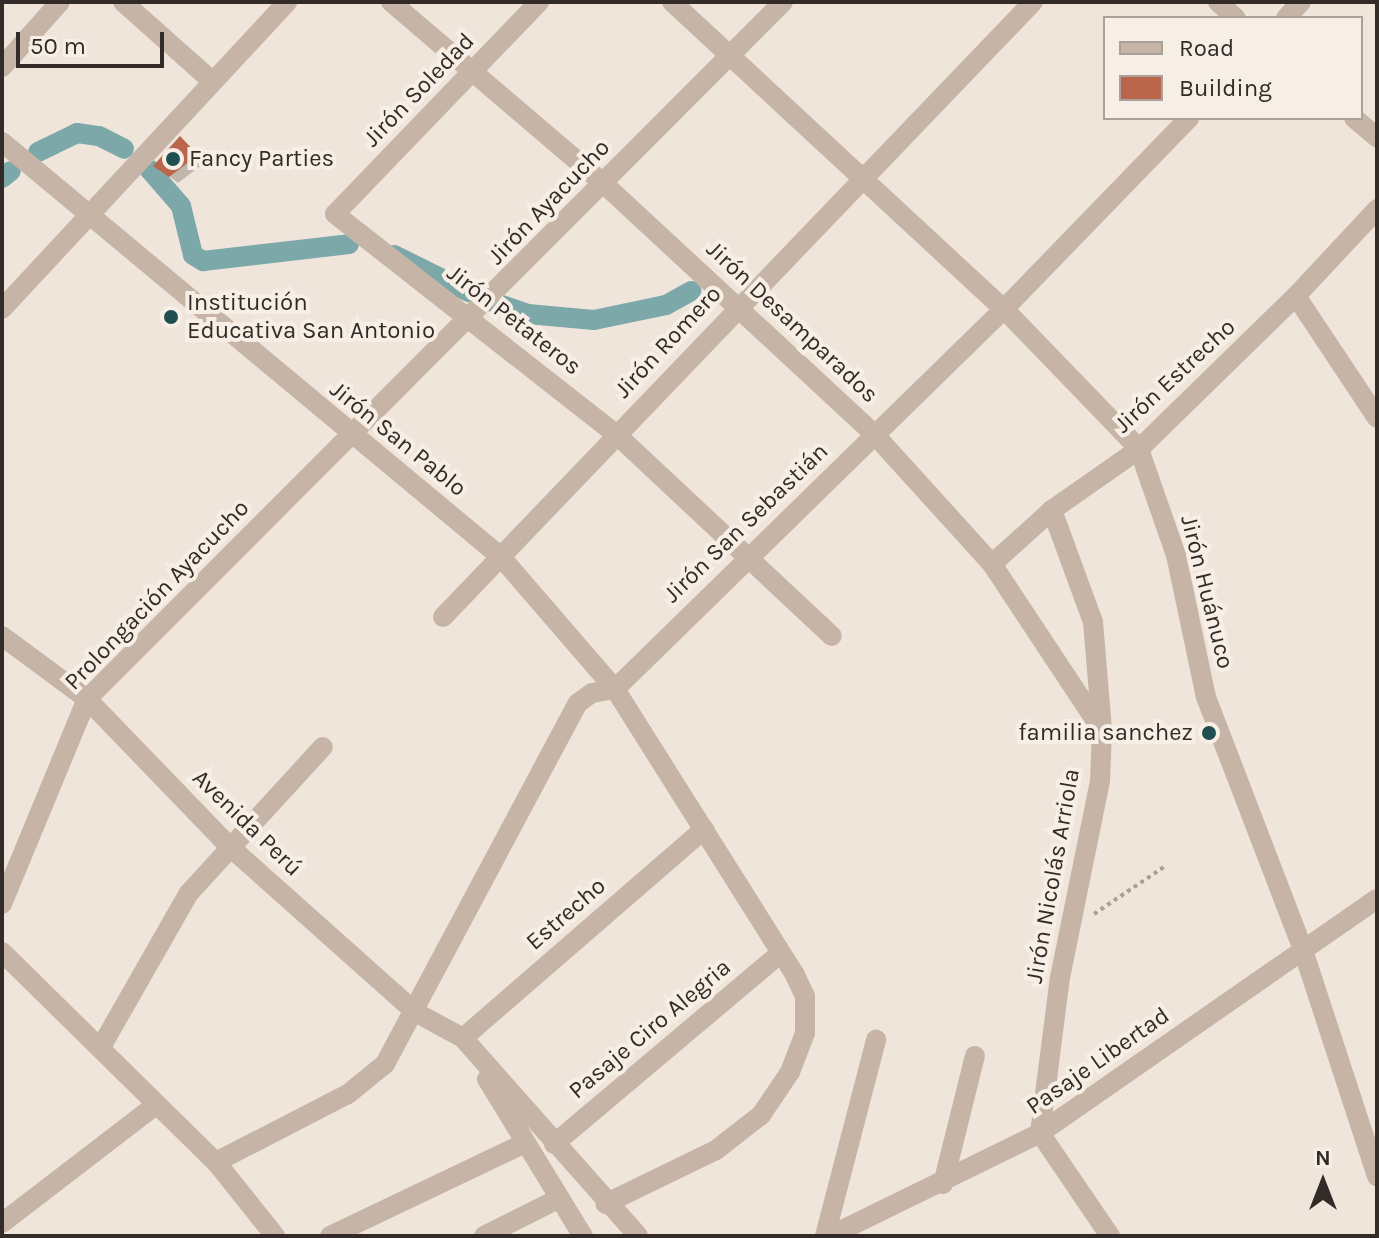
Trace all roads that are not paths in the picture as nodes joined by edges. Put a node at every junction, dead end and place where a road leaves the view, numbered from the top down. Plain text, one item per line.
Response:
1 (60, 2) edge
2 (123, 2) edge
3 (287, 2) edge
4 (391, 2) edge
5 (539, 2) edge
6 (672, 2) edge
7 (783, 2) edge
8 (1033, 2) edge
9 (1218, 2) edge
10 (1234, 16) edge
11 (730, 58) junction
12 (2, 67) edge
13 (473, 72) junction
14 (212, 81) junction
15 (1187, 120) edge
16 (1356, 120) edge
17 (1377, 137) edge
18 (2, 142) edge
19 (859, 179) junction
20 (603, 183) junction
21 (1377, 209) edge
22 (335, 214) joint
23 (90, 215) junction
24 (1296, 296) junction
25 (737, 307) junction
26 (2, 309) edge
27 (1004, 309) junction
28 (471, 319) junction
29 (1377, 418) edge
30 (617, 435) junction
31 (875, 435) junction
32 (350, 436) junction
33 (1139, 449) junction
34 (1052, 510) junction
35 (748, 555) junction
36 (501, 557) junction
37 (992, 564) junction
38 (443, 617) dead end
39 (2, 636) edge
40 (832, 636) dead end
41 (615, 689) junction
42 (87, 699) junction
43 (1102, 730) junction
44 (323, 747) dead end
45 (704, 829) junction
46 (230, 847) junction
47 (1377, 899) edge
48 (2, 904) edge
49 (1303, 950) junction
50 (2, 952) edge
51 (780, 954) junction
52 (415, 1012) junction
53 (463, 1038) junction
54 (876, 1040) dead end
55 (101, 1047) junction
56 (975, 1056) dead end
57 (484, 1063) junction
58 (156, 1105) junction
59 (1040, 1133) junction
60 (523, 1144) junction
61 (554, 1144) junction
62 (216, 1162) junction
63 (1377, 1176) edge
64 (943, 1184) junction
65 (558, 1199) junction
66 (605, 1204) junction
67 (2, 1223) edge
68 (275, 1236) edge
69 (330, 1236) edge
70 (484, 1236) edge
71 (583, 1236) edge
72 (638, 1236) edge
73 (827, 1236) edge
74 (1110, 1236) edge

1 - 12 street
2 - 14 street
3 - 14 street
4 - 13 street, Jirón Desamparados
5 - 13 street, Jirón Soledad
6 - 11 street, Jirón Huánuco
7 - 11 street, Jirón Ayacucho
8 - 19 street, Jirón Romero
9 - 10 street
11 - 19 street, Jirón Huánuco
11 - 20 street, Jirón Ayacucho
13 - 20 street, Jirón Desamparados
13 - 22 street, Jirón Soledad
14 - 23 street
15 - 27 street, Jirón San Sebastián
16 - 17 street
18 - 23 street, Jirón San Pablo
19 - 25 street, Jirón Romero
19 - 27 street, Jirón Huánuco
20 - 25 street, Jirón Desamparados
20 - 28 street, Jirón Ayacucho
21 - 24 street, Jirón Estrecho
22 - 28 street, Jirón Petateros
23 - 26 street
23 - 32 street, Jirón San Pablo
24 - 29 street
24 - 33 street, Jirón Estrecho
25 - 30 street, Jirón Romero
25 - 31 street, Jirón Desamparados
27 - 31 street, Jirón San Sebastián
27 - 33 street, Jirón Huánuco
28 - 30 street, Jirón Petateros
28 - 32 street, Jirón Ayacucho
30 - 35 street, Jirón Petateros
30 - 36 street, Jirón Romero
31 - 35 street, Jirón San Sebastián
31 - 37 street, Jirón Desamparados
32 - 36 street, Jirón San Pablo
32 - 42 street, Prolongación Ayacucho
33 - 34 street, Jirón Estrecho
33 - 49 street, Jirón Huánuco
34 - 37 street, Jirón Estrecho
34 - 43 street, Jirón Nicolás Arriola
35 - 40 street, Jirón Petateros
35 - 41 street, Jirón San Sebastián
36 - 38 street, Jirón Romero
36 - 41 street, Jirón San Pablo
37 - 43 street, Jirón Desamparados
39 - 42 street, Avenida Perú
41 - 45 street, Jirón San Pablo
41 - 52 street, Jirón San Sebastián
42 - 46 street, Avenida Perú
42 - 48 street, Prolongación Ayacucho
43 - 59 street, Jirón Nicolás Arriola
44 - 46 street
45 - 51 street, Jirón San Pablo
45 - 53 street, Estrecho
46 - 52 street, Avenida Perú
46 - 55 street
47 - 49 street, Pasaje Libertad
49 - 59 street, Pasaje Libertad
49 - 63 street, Jirón Huánuco
50 - 55 street
51 - 61 street, Pasaje Ciro Alegria
51 - 66 street, Jirón San Pablo
52 - 53 street, Avenida Perú
52 - 62 street, Jirón San Sebastián
53 - 57 street
54 - 73 street
55 - 58 street
56 - 64 street
57 - 60 street
57 - 61 street
58 - 62 street
58 - 67 street
59 - 64 street, Pasaje Libertad
59 - 74 street
60 - 65 street
60 - 69 street
61 - 66 street
62 - 68 street
64 - 73 street, Pasaje Libertad
65 - 70 street
65 - 71 street
66 - 72 street

